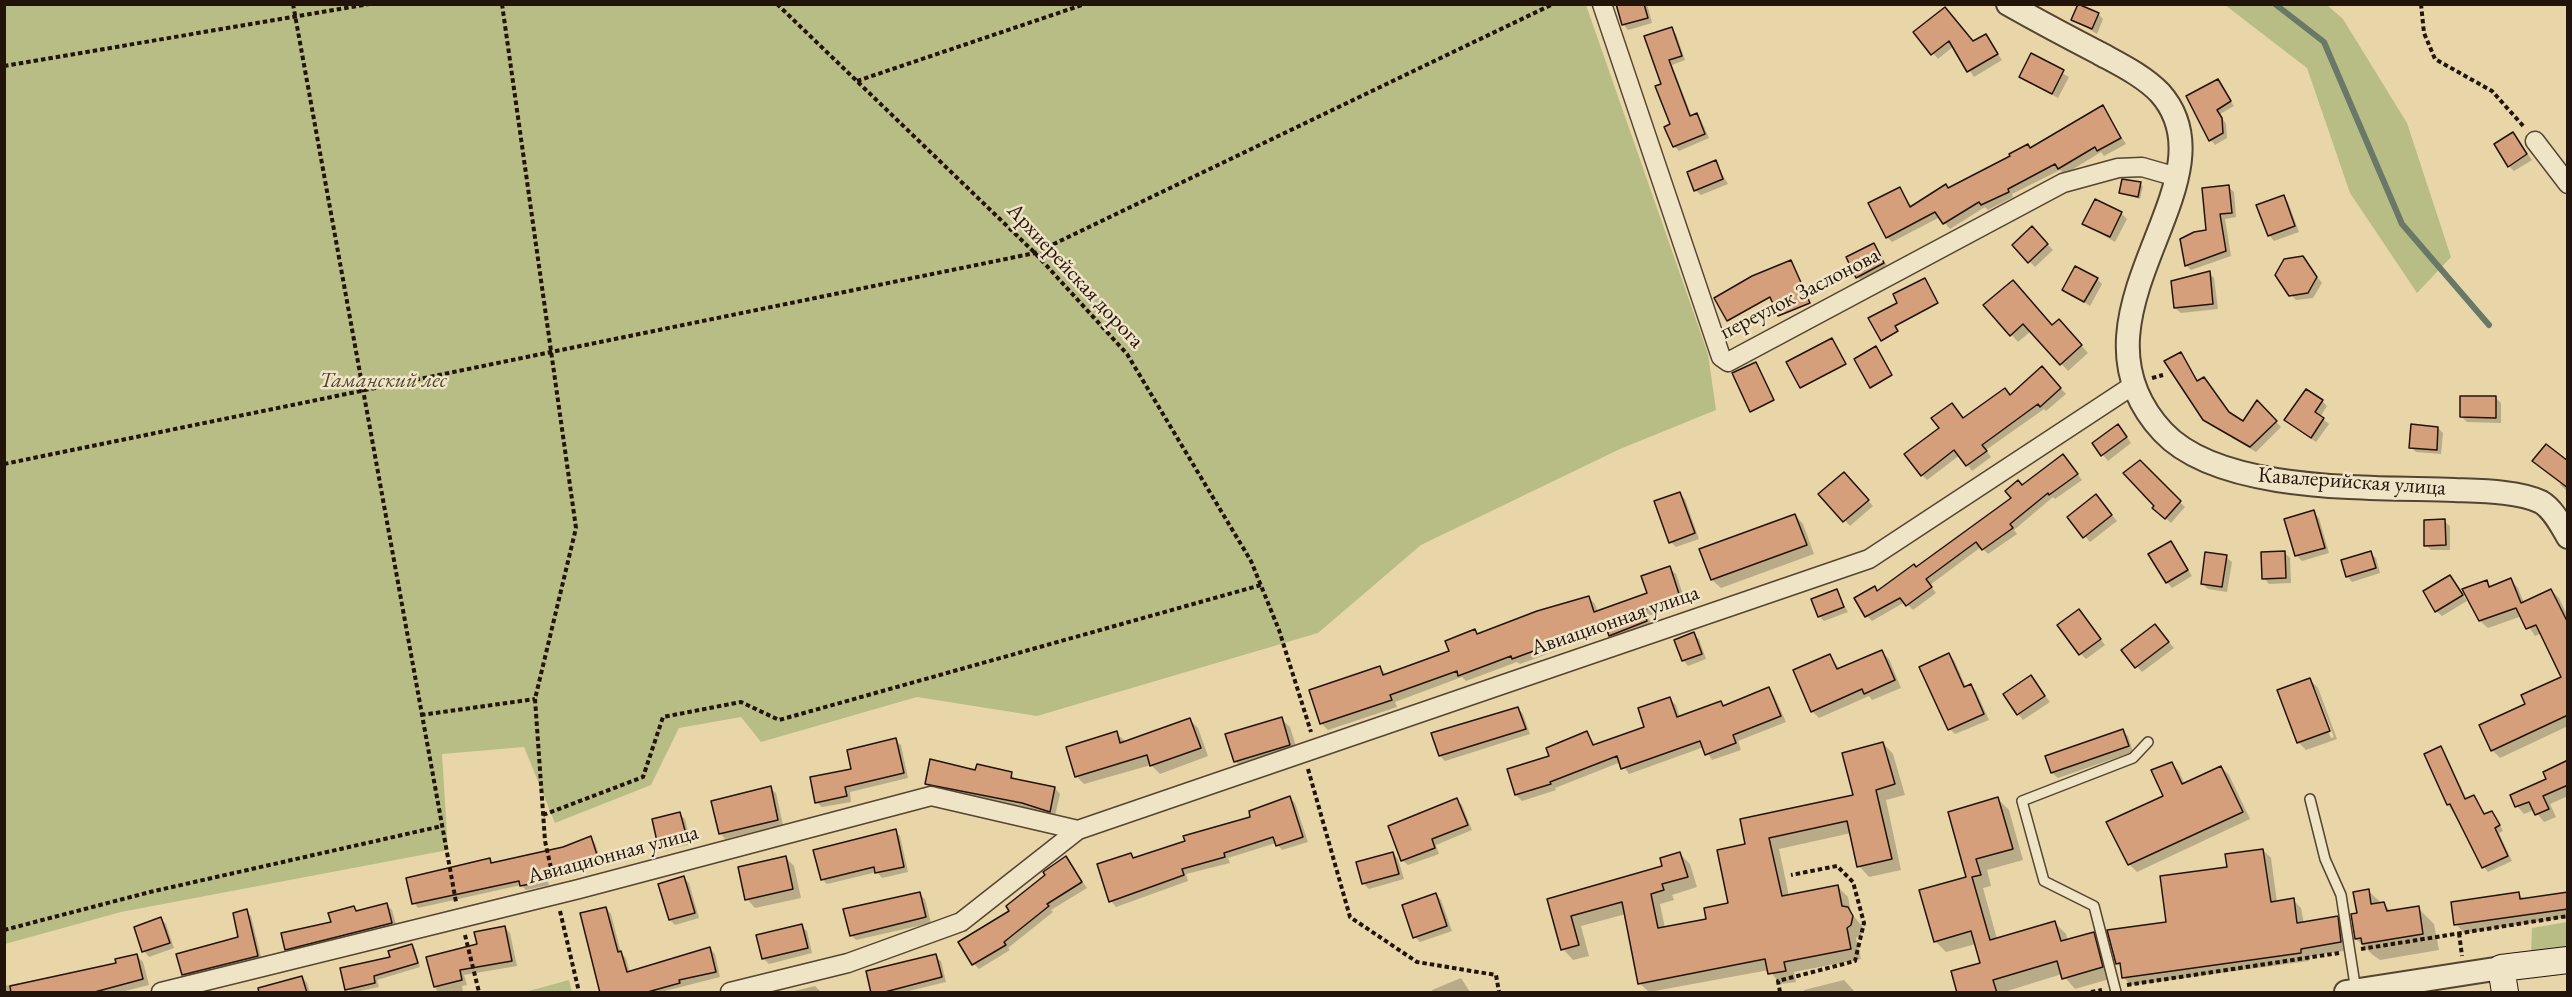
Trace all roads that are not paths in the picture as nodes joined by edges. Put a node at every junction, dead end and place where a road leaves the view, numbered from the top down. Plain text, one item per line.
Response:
1 (1602, 4) edge
2 (2008, 4) edge
3 (2535, 141) road end
4 (2177, 177) junction
5 (2568, 184) edge
6 (2132, 386) junction
7 (2568, 537) edge
8 (2148, 742) dead end
9 (2310, 799) dead end
10 (1078, 830) junction
11 (2568, 960) edge
12 (2503, 980) edge
13 (2116, 989) edge
14 (2351, 992) edge
15 (161, 993) edge
16 (730, 993) edge

1 - 4 street, переулок Заслонова
2 - 4 street, Кавалерийская улица
3 - 5 street
4 - 6 street, Кавалерийская улица
6 - 7 street, Кавалерийская улица
6 - 10 street, Авиационная улица
8 - 13 lane
9 - 14 lane
10 - 15 street, Авиационная улица
10 - 16 street, Авиационная улица
11 - 12 main road
12 - 14 street

